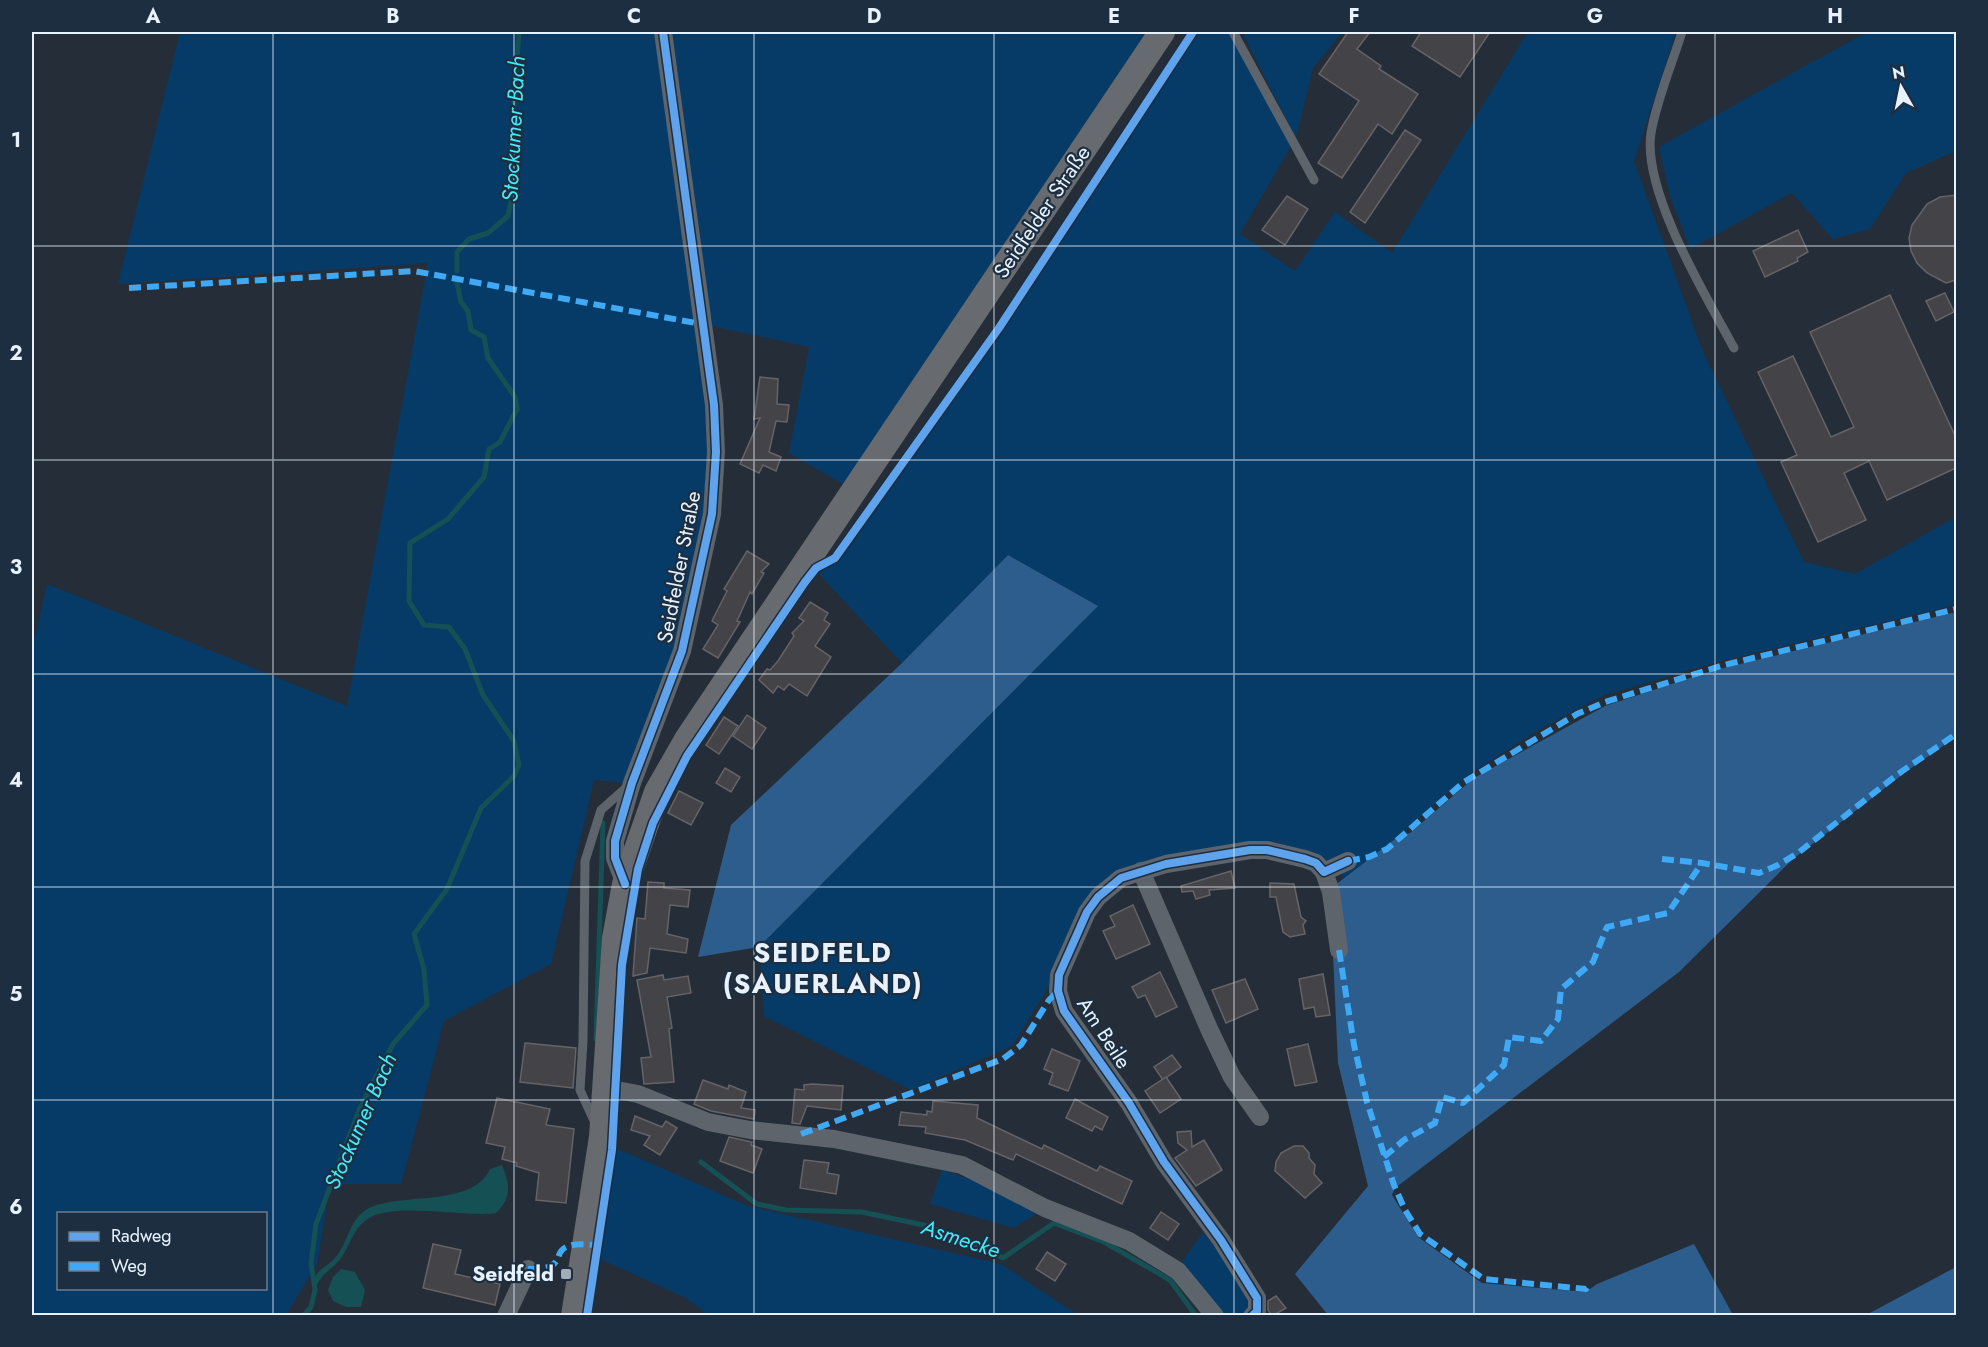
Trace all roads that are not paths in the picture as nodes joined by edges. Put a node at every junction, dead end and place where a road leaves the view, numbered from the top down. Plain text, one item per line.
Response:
1 (663, 32) edge
2 (1162, 32) edge
3 (1233, 32) edge
4 (1682, 32) edge
5 (1314, 180) dead end
6 (1734, 348) dead end
7 (632, 783) junction
8 (1348, 861) dead end
9 (1141, 871) junction
10 (1324, 872) junction
11 (625, 884) junction
12 (1339, 950) dead end
13 (606, 1088) junction
14 (1260, 1117) dead end
15 (602, 1137) junction
16 (528, 1269) dead end
17 (506, 1316) edge
18 (574, 1316) edge
19 (1215, 1316) edge
20 (1252, 1316) edge

1 - 7 street, Seidfelder Straße
2 - 11 main road, Seidfelder Straße
3 - 5 lane
4 - 6 lane
7 - 11 street, Seidfelder Straße
7 - 15 lane
8 - 10 street
9 - 10 street, Am Beile
9 - 14 street
9 - 20 street, Am Beile
10 - 12 street
11 - 13 main road, Seidfelder Straße
13 - 15 main road, Seidfelder Straße
13 - 19 street
15 - 18 main road, Seidfelder Straße
16 - 17 street

